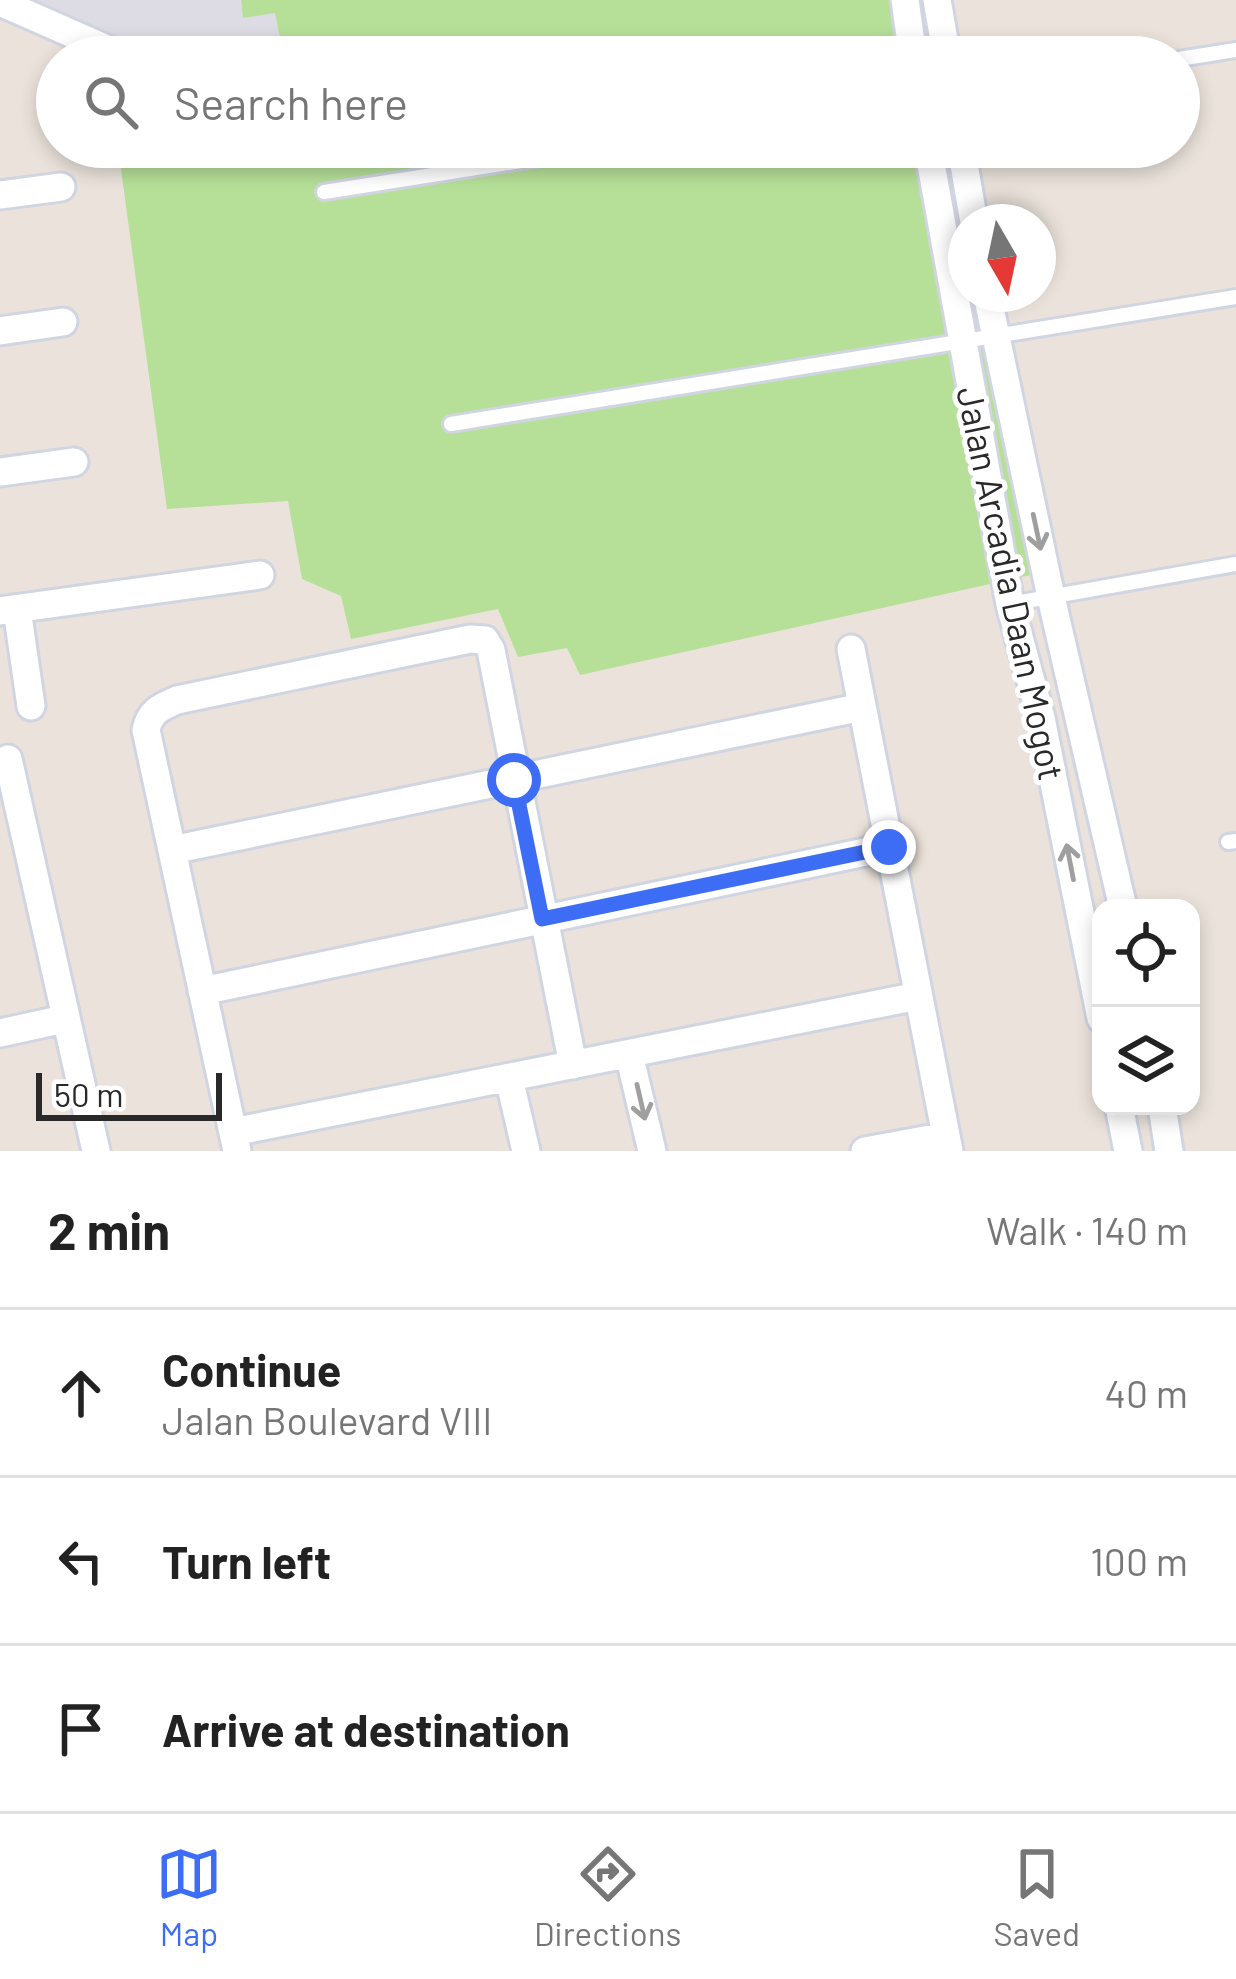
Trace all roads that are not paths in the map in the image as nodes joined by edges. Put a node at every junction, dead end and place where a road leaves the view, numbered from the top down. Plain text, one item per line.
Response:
1 (905, 0) edge
2 (938, 0) edge
3 (0, 2) edge
4 (77, 36) edge
5 (910, 36) edge
6 (944, 36) edge
7 (1236, 50) edge
8 (1200, 56) edge
9 (477, 168) edge
10 (932, 168) edge
11 (965, 168) edge
12 (62, 187) dead end
13 (324, 192) dead end
14 (0, 195) edge
15 (971, 204) edge
16 (1236, 297) edge
17 (990, 312) edge
18 (63, 322) dead end
19 (0, 331) edge
20 (994, 335) junction
21 (963, 342) junction
22 (451, 424) dead end
23 (74, 462) dead end
24 (0, 472) edge
25 (1236, 563) edge
26 (260, 575) dead end
27 (1051, 597) junction
28 (1010, 604) junction
29 (9, 610) edge
30 (851, 650) dead end
31 (31, 706) dead end
32 (862, 707) junction
33 (8, 759) dead end
34 (514, 780) junction
35 (9, 809) edge
36 (889, 847) junction
37 (172, 850) junction
38 (1121, 899) edge
39 (542, 919) junction
40 (202, 991) junction
41 (918, 996) junction
42 (1099, 1007) edge
43 (64, 1019) junction
44 (0, 1033) edge
45 (629, 1054) junction
46 (573, 1064) junction
47 (509, 1078) junction
48 (1121, 1115) edge
49 (1163, 1115) edge
50 (235, 1142) edge
51 (948, 1143) edge
52 (96, 1151) edge
53 (526, 1151) edge
54 (652, 1151) edge
55 (865, 1151) edge
56 (1128, 1151) edge
57 (1169, 1151) edge

1 - 5 street
2 - 6 street
3 - 4 street
7 - 8 lane
9 - 13 lane
10 - 21 street, Jalan Arcadia Daan Mogot
11 - 15 street
12 - 14 street
16 - 20 lane
17 - 20 street, Jalan Arcadia Daan Mogot
18 - 19 street
20 - 21 lane
20 -> 27 street, Jalan Arcadia Daan Mogot
21 - 22 lane
21 - 28 street, Jalan Arcadia Daan Mogot
23 - 24 street
25 - 27 lane
26 - 29 street
27 - 28 lane
27 - 38 street, Jalan Arcadia Daan Mogot
42 -> 28 street, Jalan Arcadia Daan Mogot
29 - 31 street
30 - 32 street
32 - 34 street
32 - 36 street
33 - 35 street
34 - 37 street
34 - 37 street
34 - 39 street
35 - 43 street
36 - 39 street
36 - 41 street
37 - 40 street
39 - 40 street
39 - 46 street
40 - 50 street
41 - 45 street
41 - 51 street
43 - 44 street
43 - 52 street
45 - 46 street
45 -> 54 street
46 - 47 street
47 - 50 street
47 - 53 street
48 - 56 street
49 - 57 street
51 - 55 street

